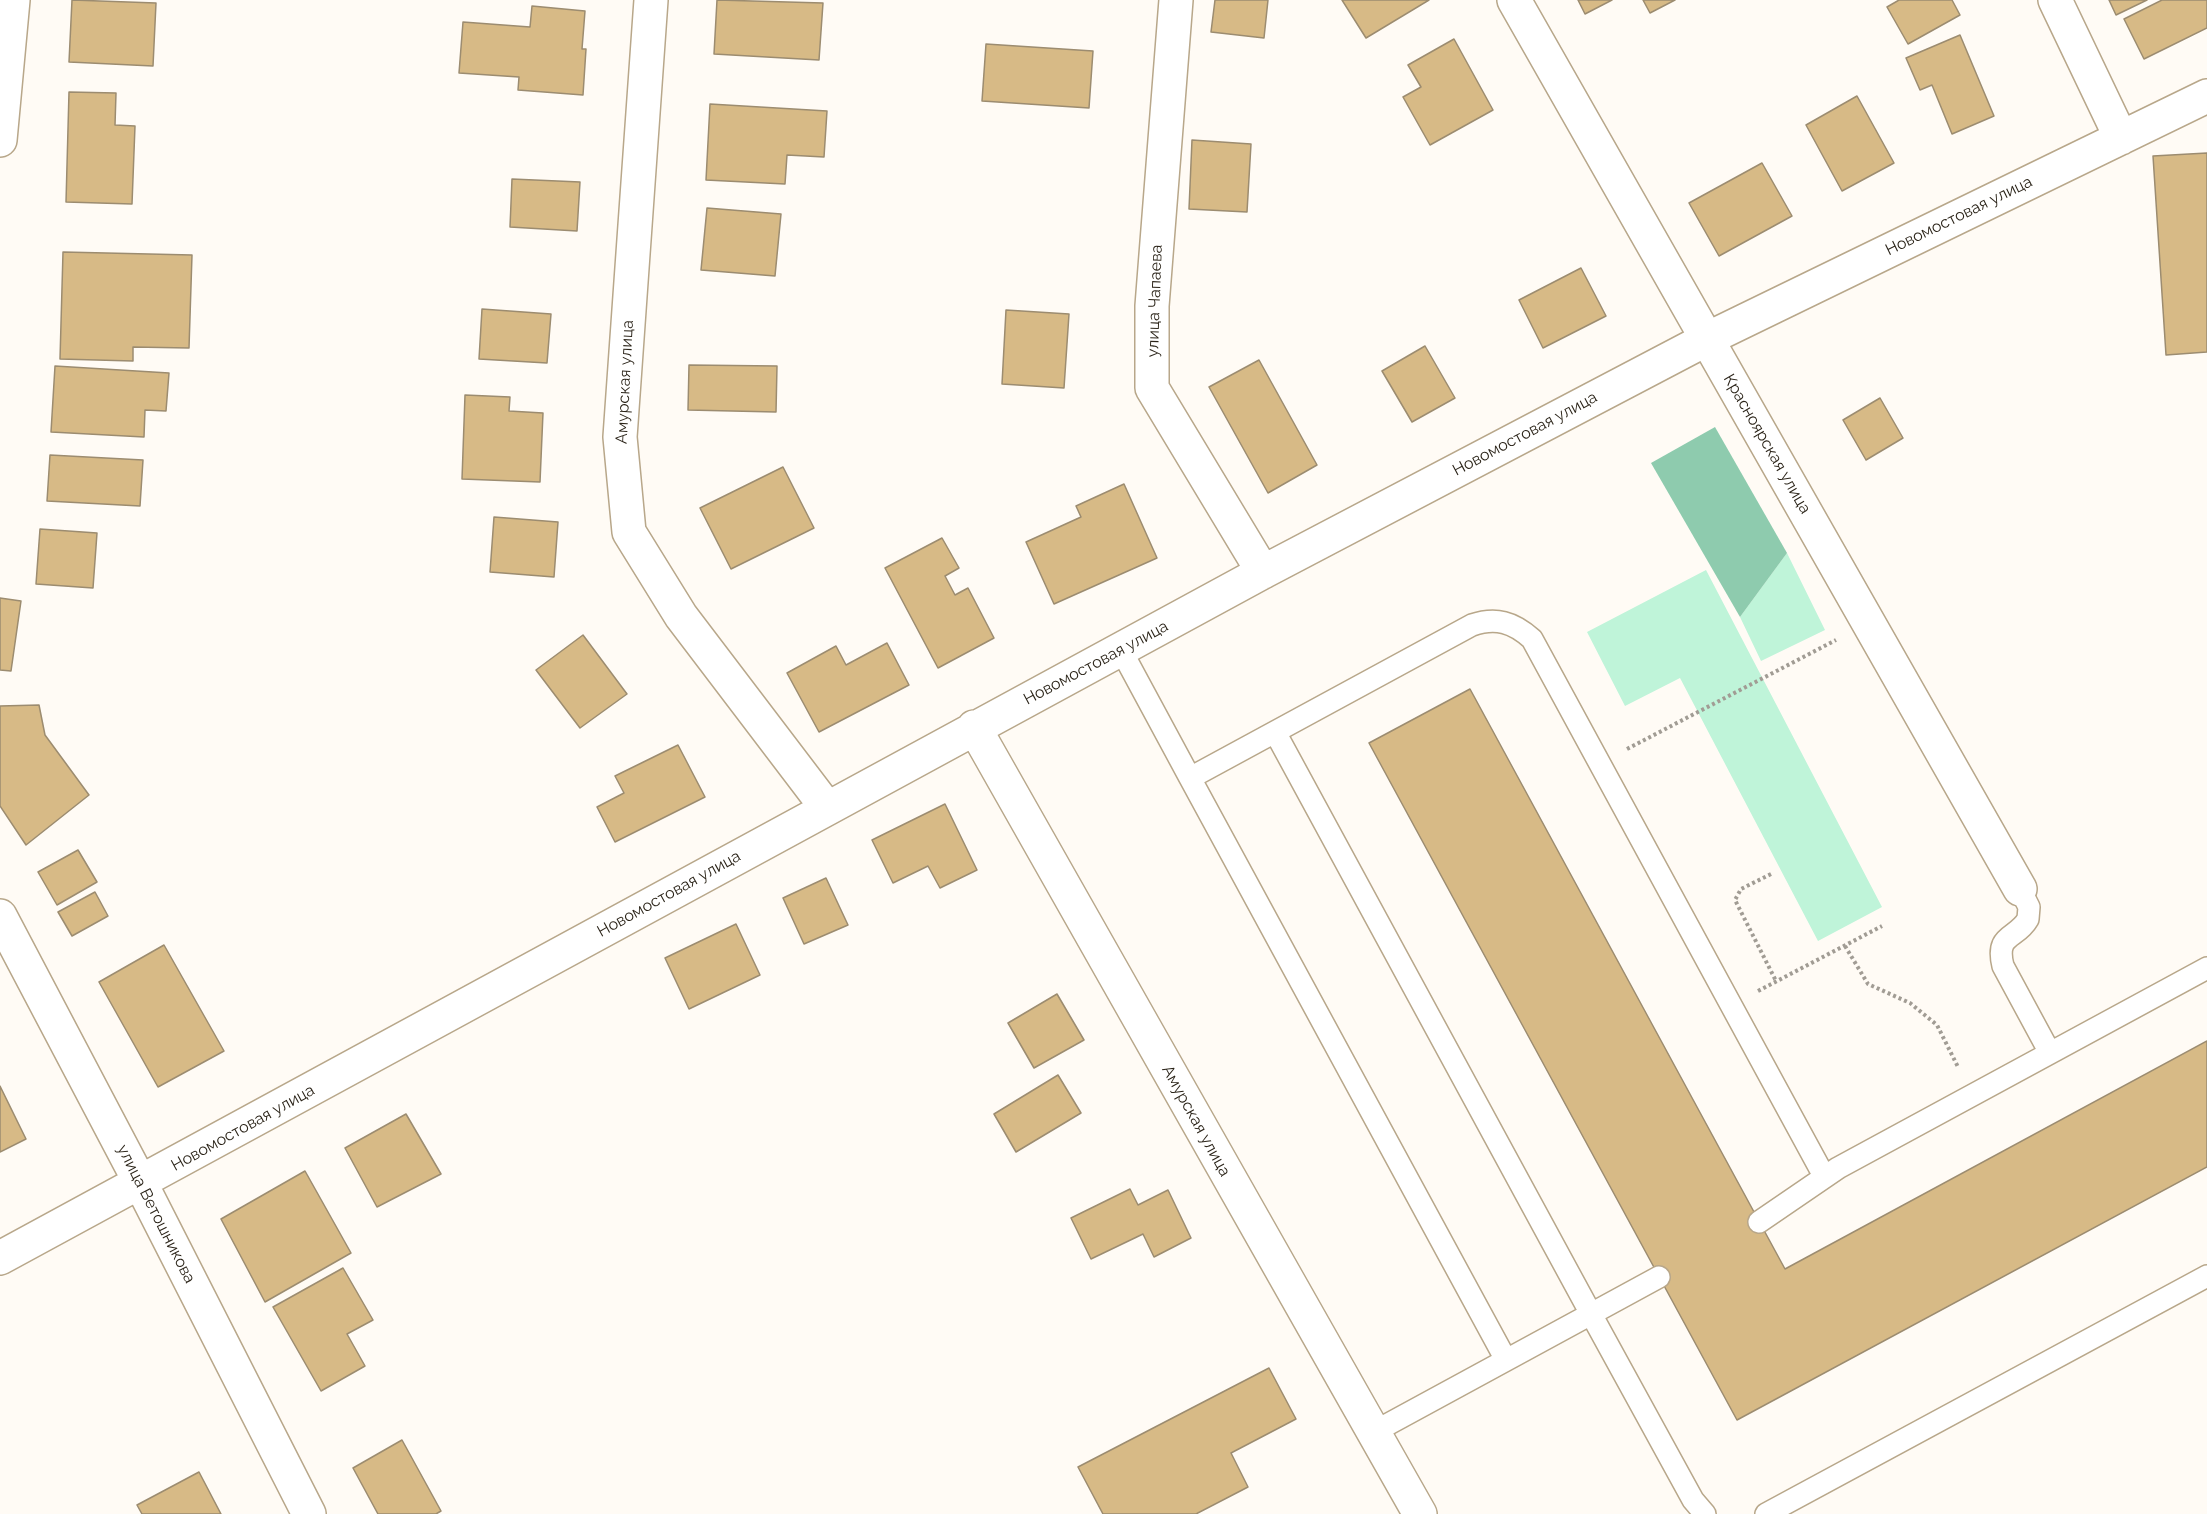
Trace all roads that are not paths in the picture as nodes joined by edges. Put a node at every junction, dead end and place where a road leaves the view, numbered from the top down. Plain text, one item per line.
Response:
1 (13, 0) edge
2 (651, 0) edge
3 (1176, 0) edge
4 (1514, 0) edge
5 (2055, 0) edge
6 (2207, 96) edge
7 (2121, 138) junction
8 (0, 140) edge
9 (1707, 339) junction
10 (1263, 572) junction
11 (1121, 651) junction
12 (974, 727) junction
13 (1275, 732) junction
14 (1190, 778) junction
15 (827, 808) junction
16 (2020, 889) joint
17 (0, 916) edge
18 (2207, 968) edge
19 (2050, 1053) junction
20 (1824, 1176) junction
21 (141, 1184) junction
22 (1759, 1222) dead end
23 (0, 1258) edge
24 (2207, 1276) edge
25 (1659, 1277) dead end
26 (1591, 1314) junction
27 (1506, 1360) junction
28 (1372, 1433) junction
29 (309, 1514) edge
30 (1420, 1514) edge
31 (1705, 1514) edge
32 (1766, 1514) edge

1 - 8 street
2 - 15 street, Амурская улица
3 - 10 street, улица Чапаева
4 - 9 street, Красноярская улица
5 - 7 street
6 - 7 street, Новомостовая улица
7 - 9 street, Новомостовая улица
9 - 10 street, Новомостовая улица
9 - 16 street, Красноярская улица
10 - 11 street, Новомостовая улица
11 - 12 street, Новомостовая улица
11 - 14 lane
12 - 15 street, Новомостовая улица
12 - 28 street, Амурская улица
13 - 14 lane
13 - 20 lane
13 - 26 lane
14 - 27 lane
15 - 21 street, Новомостовая улица
16 - 19 lane
17 - 21 street, улица Ветошникова
18 - 19 lane
19 - 20 lane
20 - 22 lane
21 - 23 street, Новомостовая улица
21 - 29 street, улица Ветошникова
24 - 32 lane
25 - 26 lane
26 - 27 lane
26 - 31 lane
27 - 28 lane
28 - 30 street, Амурская улица

